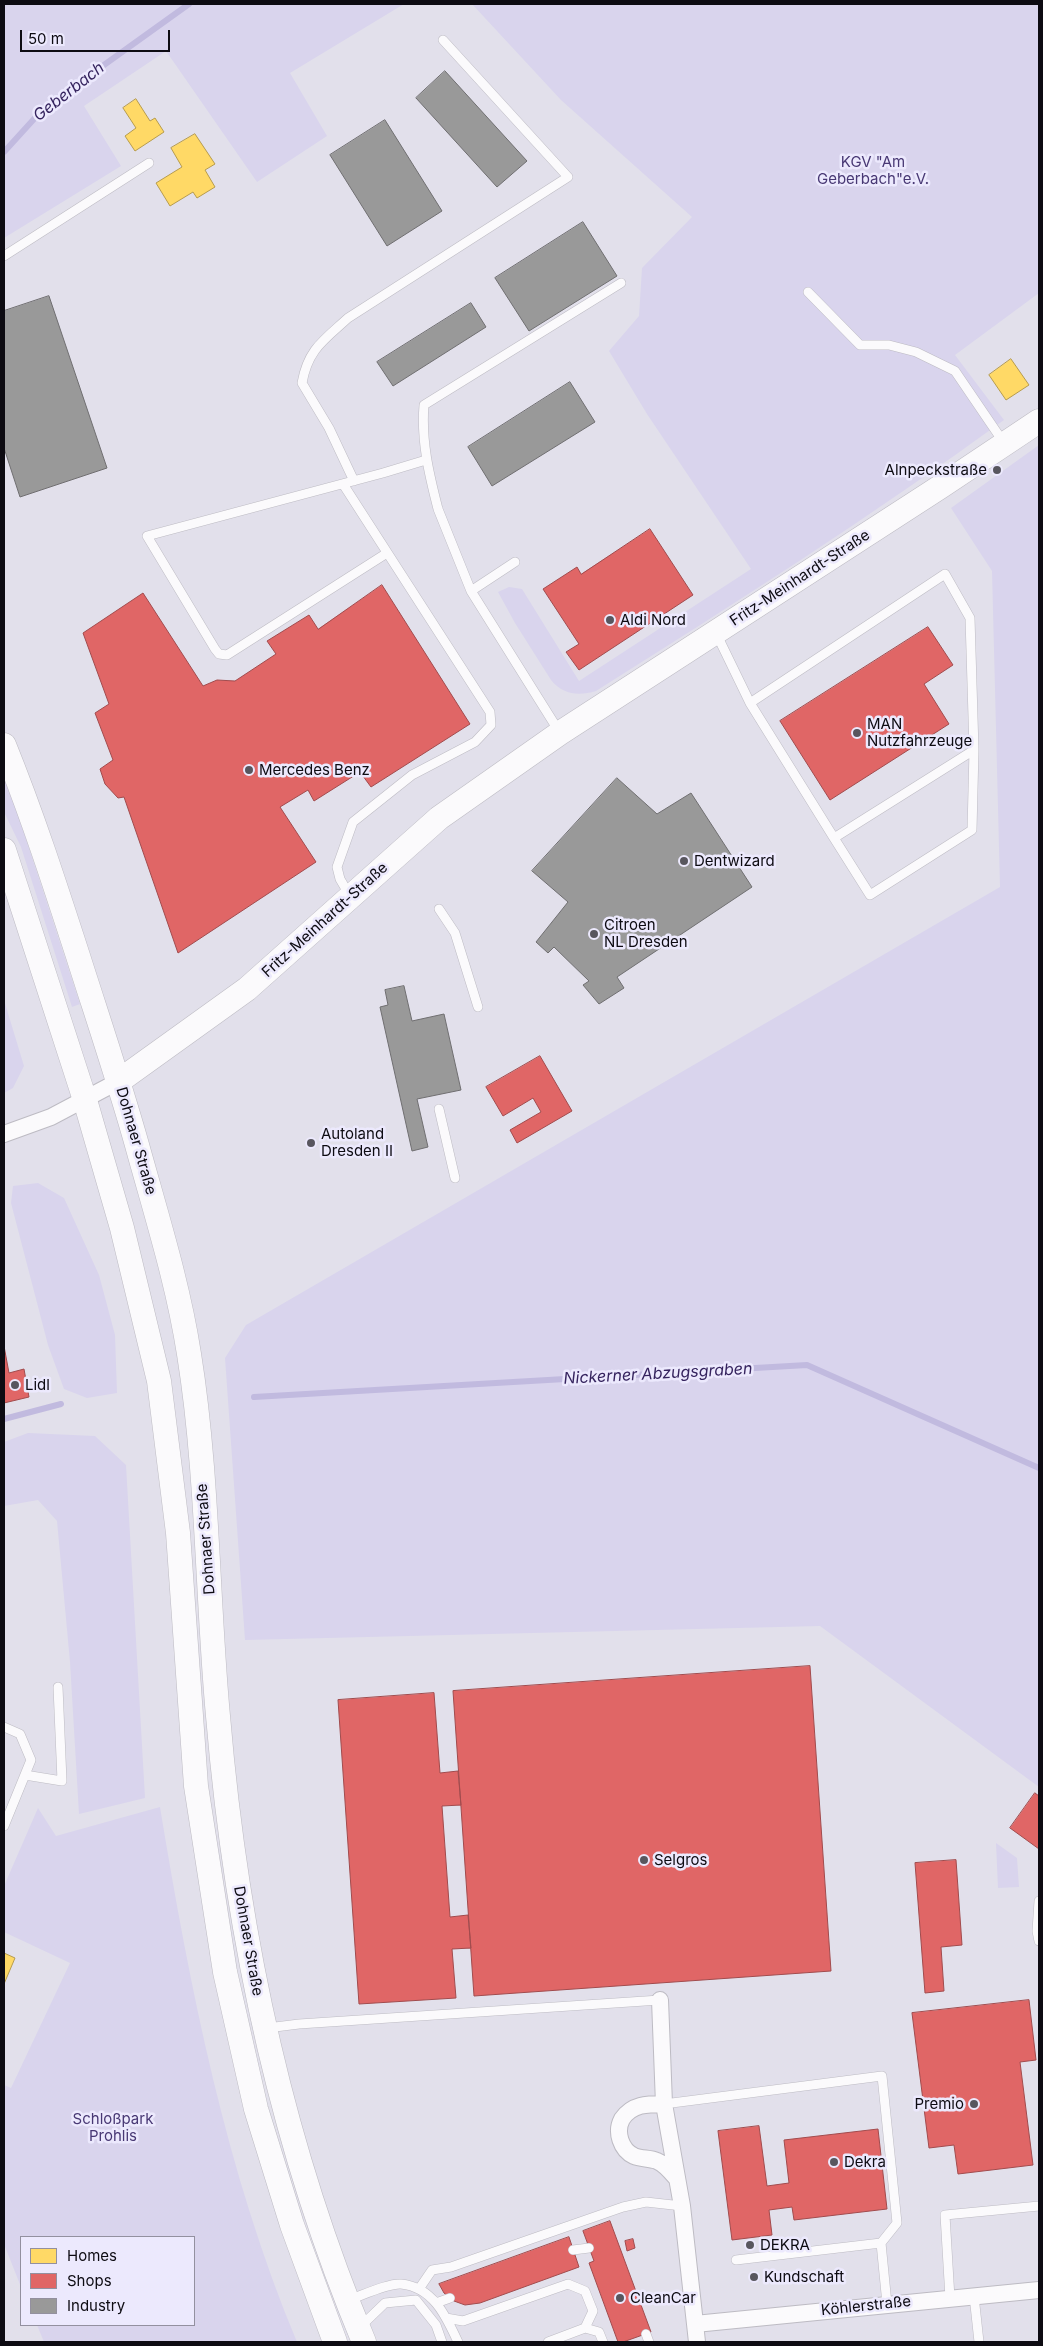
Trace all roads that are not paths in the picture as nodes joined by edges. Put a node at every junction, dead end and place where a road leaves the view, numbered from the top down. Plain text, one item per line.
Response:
1 (443, 40) dead end
2 (149, 163) dead end
3 (4, 256) edge
4 (622, 283) dead end
5 (808, 292) dead end
6 (1039, 421) edge
7 (1004, 443) junction
8 (426, 460) junction
9 (354, 481) junction
10 (342, 484) junction
11 (387, 553) junction
12 (515, 562) dead end
13 (471, 591) junction
14 (716, 633) junction
15 (750, 703) junction
16 (560, 733) junction
17 (4, 745) edge
18 (974, 750) junction
19 (834, 838) junction
20 (4, 850) edge
21 (351, 898) junction
22 (439, 909) dead end
23 (478, 1007) dead end
24 (119, 1081) junction
25 (85, 1100) junction
26 (439, 1109) dead end
27 (4, 1134) edge
28 (455, 1178) dead end
29 (58, 1687) dead end
30 (4, 1727) edge
31 (25, 1775) junction
32 (4, 1826) edge
33 (1039, 1901) edge
34 (1039, 1941) edge
35 (660, 2000) joint
36 (264, 2028) junction
37 (664, 2104) junction
38 (677, 2179) junction
39 (682, 2206) junction
40 (1039, 2206) edge
41 (881, 2244) junction
42 (589, 2248) dead end
43 (574, 2250) dead end
44 (736, 2260) dead end
45 (419, 2290) junction
46 (1039, 2290) edge
47 (974, 2296) junction
48 (450, 2298) dead end
49 (950, 2298) junction
50 (347, 2301) junction
51 (436, 2303) junction
52 (887, 2304) junction
53 (446, 2318) junction
54 (695, 2324) junction
55 (585, 2328) junction
56 (361, 2336) edge
57 (335, 2342) edge
58 (442, 2342) edge
59 (458, 2342) edge
60 (548, 2342) edge
61 (603, 2342) edge
62 (697, 2342) edge
63 (978, 2342) edge

1 - 9 lane
2 - 3 lane
4 - 8 lane
5 - 7 lane
6 - 7 main road, Fritz-Meinhardt-Straße
7 - 14 main road, Fritz-Meinhardt-Straße
8 - 9 lane
8 - 13 lane
9 - 10 lane
10 - 11 lane
10 - 11 lane
11 - 21 lane
12 - 13 lane
13 - 16 lane
14 - 15 lane
14 - 16 main road, Fritz-Meinhardt-Straße
15 - 18 lane
15 - 19 lane
16 - 21 main road, Fritz-Meinhardt-Straße
17 - 24 main road, Dohnaer Straße
18 - 19 lane
18 - 19 lane
20 - 25 main road, Dohnaer Straße
21 - 24 main road, Fritz-Meinhardt-Straße
22 - 23 lane
24 - 25 street, Fritz-Meinhardt-Straße
24 - 36 main road, Dohnaer Straße
25 - 27 street, Fritz-Meinhardt-Straße
25 - 57 main road, Dohnaer Straße
26 - 28 lane
29 - 31 lane
30 - 31 lane
31 - 32 lane
33 - 34 lane
35 - 36 lane
35 - 37 street
36 - 50 main road, Dohnaer Straße
37 - 38 street
37 - 38 street
37 - 41 lane
38 - 39 street
39 - 45 lane
39 - 54 street
40 - 49 lane
41 - 44 lane
41 - 52 lane
42 - 43 lane
45 - 50 lane
45 - 51 lane
46 - 47 street, Köhlerstraße
47 - 49 street, Köhlerstraße
47 - 63 lane
48 - 51 lane
49 - 52 street, Köhlerstraße
50 - 56 main road, Dohnaer Straße
51 - 53 lane
52 - 54 street, Köhlerstraße
53 - 55 lane
53 - 59 lane
54 - 62 street
55 - 60 lane
55 - 61 lane
56 - 58 lane

